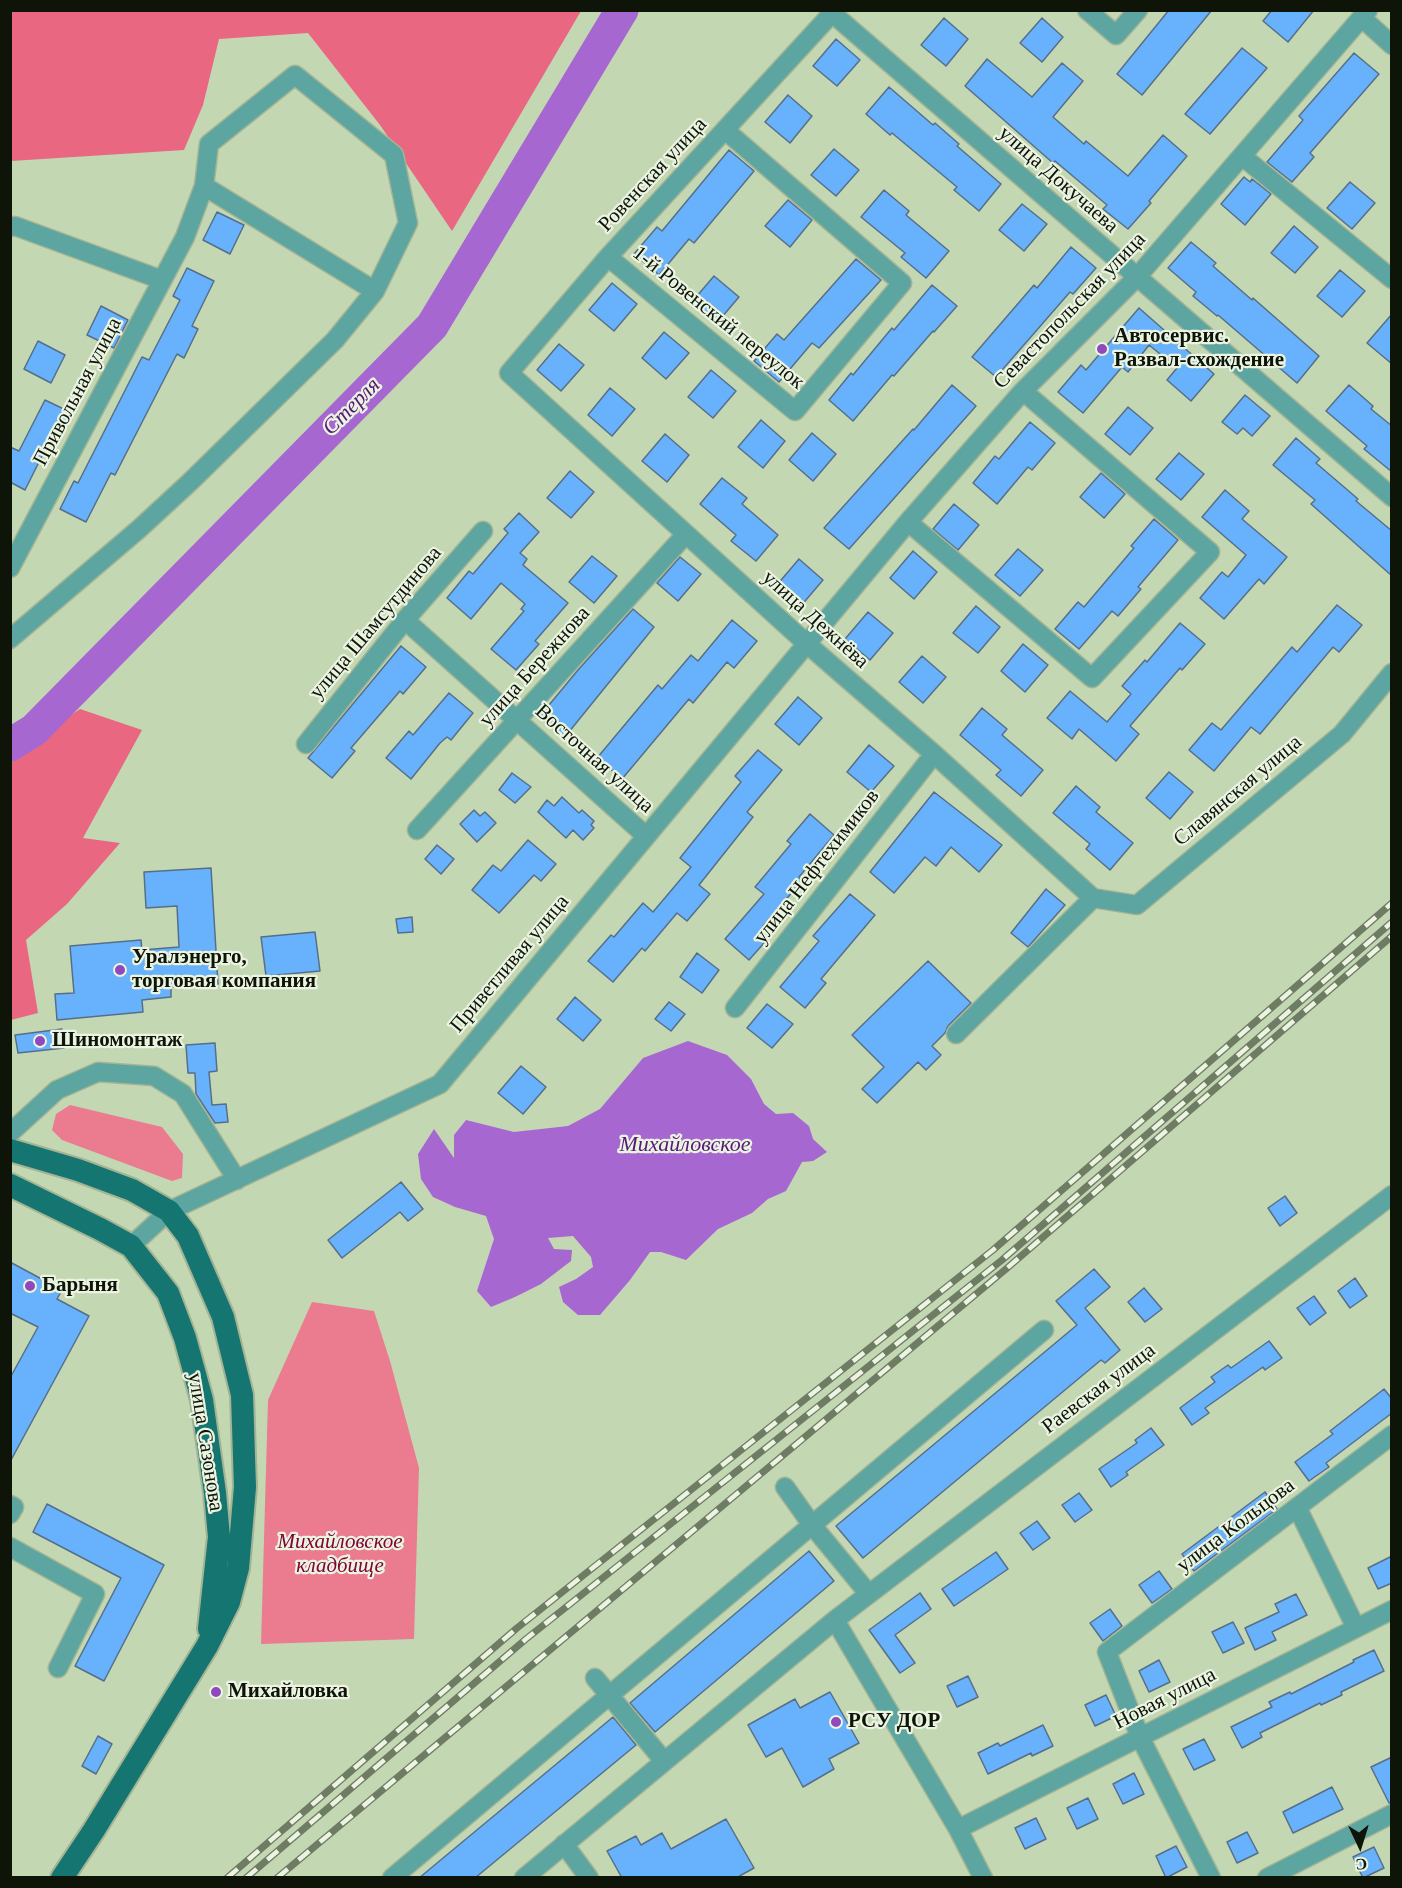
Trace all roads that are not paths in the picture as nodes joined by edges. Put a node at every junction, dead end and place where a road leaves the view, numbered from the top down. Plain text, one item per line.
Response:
1 (1087, 10) edge
2 (1138, 10) edge
3 (833, 12) edge
4 (1365, 14) edge
5 (1392, 45) edge
6 (725, 130) junction
7 (1242, 156) junction
8 (204, 186) junction
9 (13, 227) edge
10 (608, 257) junction
11 (1137, 278) junction
12 (1392, 279) edge
13 (162, 280) junction
14 (375, 291) junction
15 (509, 373) joint
16 (1023, 391) junction
17 (1392, 497) edge
18 (908, 522) junction
19 (483, 531) dead end
20 (686, 534) junction
21 (10, 568) edge
22 (405, 620) junction
23 (10, 639) edge
24 (806, 643) junction
25 (1392, 673) edge
26 (518, 721) junction
27 (306, 744) dead end
28 (934, 754) junction
29 (417, 830) dead end
30 (646, 836) junction
31 (1093, 898) junction
32 (735, 1008) dead end
33 (956, 1034) dead end
34 (10, 1133) edge
35 (10, 1150) edge
36 (237, 1180) junction
37 (10, 1185) edge
38 (1392, 1196) edge
39 (169, 1211) junction
40 (131, 1246) junction
41 (1044, 1330) dead end
42 (1392, 1435) edge
43 (785, 1487) dead end
44 (10, 1505) edge
45 (1297, 1507) junction
46 (10, 1514) edge
47 (812, 1525) junction
48 (10, 1547) edge
49 (868, 1593) junction
50 (1392, 1610) edge
51 (835, 1620) junction
52 (1356, 1628) junction
53 (207, 1646) junction
54 (58, 1668) dead end
55 (595, 1678) dead end
56 (609, 1695) junction
57 (1140, 1737) junction
58 (664, 1761) junction
59 (1392, 1814) edge
60 (958, 1829) junction
61 (564, 1844) junction
62 (62, 1878) edge
63 (392, 1878) edge
64 (524, 1878) edge
65 (589, 1878) edge
66 (984, 1878) edge
67 (1211, 1878) edge
68 (1267, 1878) edge

1 - 2 street
3 - 6 street, Ровенская улица
3 - 11 street, улица Докучаева
4 - 5 street
4 - 7 street, Севастопольская улица
6 - 10 street, Ровенская улица
6 - 10 street, 1-й Ровенский переулок
7 - 11 street, Севастопольская улица
7 - 12 street
8 - 13 street, Привольная улица
8 - 14 street
8 - 14 street, Привольная улица
9 - 13 street
10 - 15 street, Ровенская улица
11 - 16 street, Севастопольская улица
11 - 17 street, улица Докучаева
13 - 21 street, Привольная улица
14 - 23 street
15 - 20 street, улица Дежнёва
16 - 18 street, Севастопольская улица
16 - 18 street
18 - 24 street, Севастопольская улица
19 - 22 street, улица Шамсутдинова
20 - 24 street, улица Дежнёва
20 - 26 street, улица Бережнова
22 - 26 street, Восточная улица
22 - 27 street, улица Шамсутдинова
24 - 28 street, улица Дежнёва
24 - 30 street, Приветливая улица
25 - 31 street, Славянская улица
26 - 29 street, улица Бережнова
26 - 30 street, Восточная улица
28 - 31 street, улица Дежнёва
28 - 32 street, улица Нефтехимиков
30 - 36 street, Приветливая улица
31 - 33 street
34 - 36 street
35 - 39 main road, улица Сазонова
36 - 39 street, Приветливая улица
37 - 40 main road, улица Сазонова
38 - 49 street, Раевская улица
39 - 40 street, Приветливая улица
39 - 53 main road, улица Сазонова
40 - 53 main road, улица Сазонова
41 - 47 street
42 - 45 street, улица Кольцова
43 - 47 street
44 - 46 street
45 - 52 street
45 - 57 street, улица Кольцова
47 - 49 street
47 - 56 street
48 - 54 street
49 - 51 street, Раевская улица
50 - 52 street, Новая улица
51 - 58 street, Раевская улица
51 - 60 street
52 - 57 street, Новая улица
53 - 62 main road, улица Сазонова
55 - 56 street
56 - 58 street
56 - 63 street
57 - 60 street, Новая улица
57 - 67 street
58 - 61 street, Раевская улица
59 - 68 street
60 - 66 street
61 - 64 street, Раевская улица
61 - 65 street

